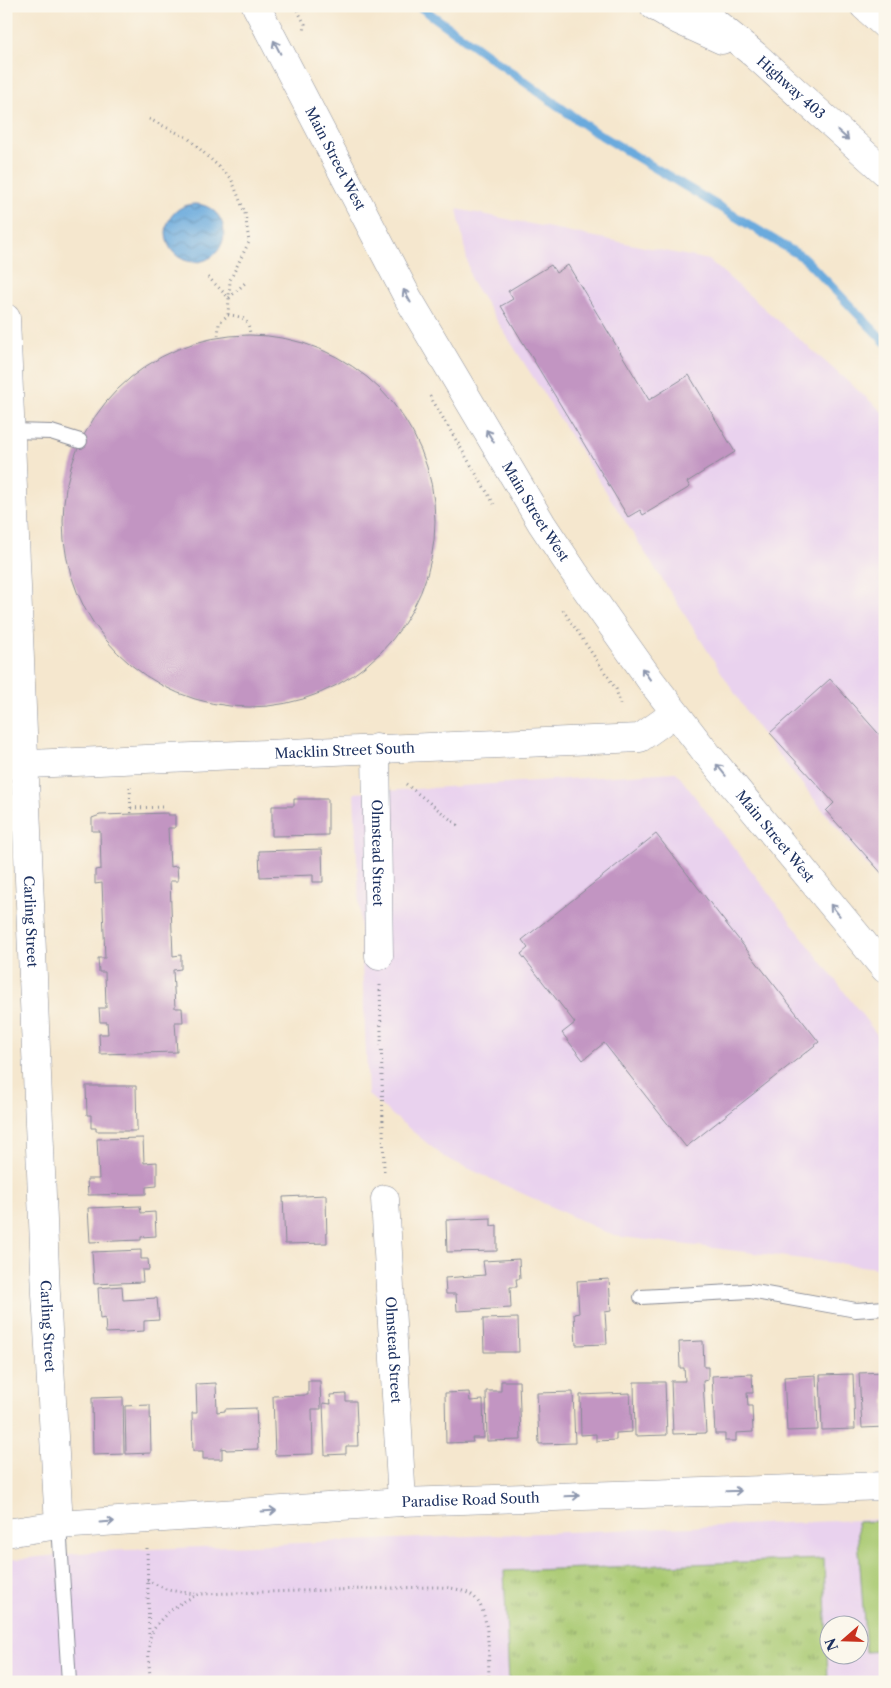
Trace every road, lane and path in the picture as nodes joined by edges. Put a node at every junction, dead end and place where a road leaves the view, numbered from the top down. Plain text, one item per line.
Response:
1 (256, 6) edge
2 (654, 6) edge
3 (695, 6) edge
4 (864, 6) edge
5 (885, 25) edge
6 (755, 55) junction
7 (149, 119) dead end
8 (885, 172) edge
9 (208, 277) dead end
10 (246, 284) dead end
11 (229, 298) junction
12 (228, 315) junction
13 (6, 318) edge
14 (250, 335) dead end
15 (218, 339) dead end
16 (11, 431) junction
17 (80, 441) dead end
18 (675, 713) junction
19 (376, 748) junction
20 (15, 765) edge
21 (130, 781) dead end
22 (403, 782) dead end
23 (164, 807) dead end
24 (131, 808) junction
25 (131, 814) dead end
26 (460, 827) dead end
27 (379, 956) joint
28 (885, 968) edge
29 (385, 1199) joint
30 (641, 1297) dead end
31 (885, 1308) edge
32 (885, 1486) edge
33 (402, 1502) junction
34 (6, 1522) edge
35 (59, 1525) junction
36 (6, 1533) edge
37 (147, 1548) dead end
38 (147, 1580) junction
39 (201, 1594) junction
40 (149, 1646) junction
41 (69, 1682) edge
42 (150, 1682) edge
43 (489, 1682) edge

18 -> 1 main road, Main Street West
2 - 6 main road
3 - 6 main road, Highway 403
4 - 5 main road
6 -> 8 main road, Highway 403
7 - 11 path
9 - 11 path
10 - 11 path
11 - 12 path
12 - 14 path
12 - 15 path
13 - 16 main road, Carling Street
16 - 17 lane
16 - 20 main road, Carling Street
18 - 19 main road, Macklin Street South
28 -> 18 main road, Main Street West
19 - 20 main road, Macklin Street South
19 - 27 main road, Olmstead Street
20 - 35 main road, Carling Street
21 - 24 path
22 - 26 path
23 - 24 path
24 - 25 path
27 - 29 path
29 - 33 main road, Olmstead Street
30 - 31 lane
33 -> 32 main road, Paradise Road South
35 -> 33 main road, Paradise Road South
34 - 35 main road
35 - 36 main road
35 - 41 lane
37 - 38 path
38 - 39 path
38 - 40 path
39 - 40 path
39 - 43 path
40 - 42 path

